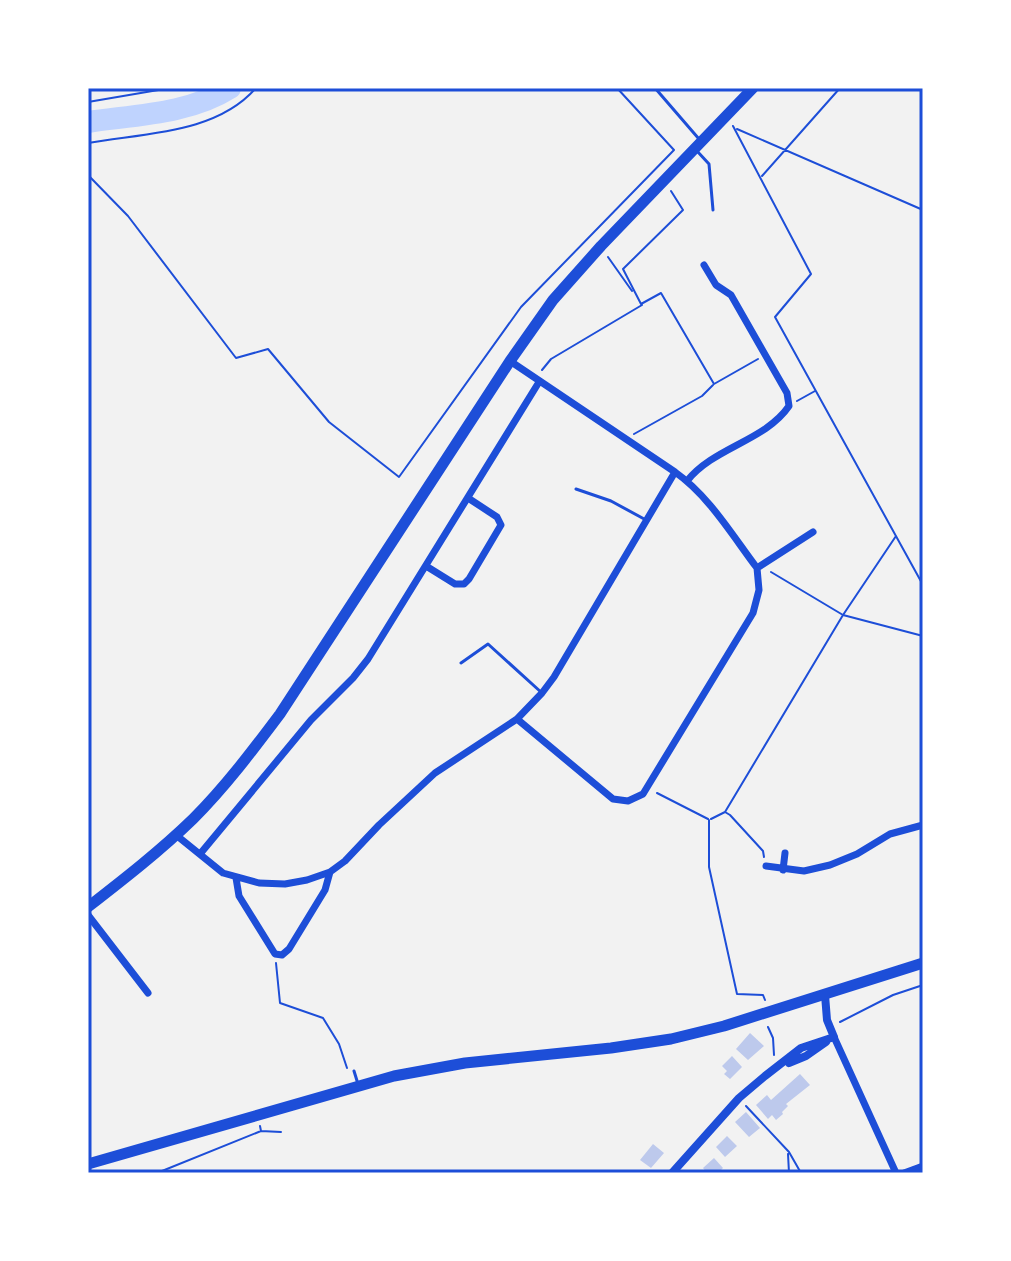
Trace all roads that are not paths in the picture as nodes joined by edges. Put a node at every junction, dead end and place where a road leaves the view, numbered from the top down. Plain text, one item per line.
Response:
1 (655, 88) edge
2 (753, 88) edge
3 (698, 145) junction
4 (713, 210) dead end
5 (704, 265) dead end
6 (510, 361) junction
7 (537, 381) junction
8 (675, 472) junction
9 (687, 481) junction
10 (576, 489) dead end
11 (468, 498) junction
12 (646, 520) junction
13 (813, 532) dead end
14 (426, 566) junction
15 (757, 568) junction
16 (461, 663) dead end
17 (542, 693) junction
18 (517, 719) junction
19 (923, 825) edge
20 (176, 835) junction
21 (785, 853) dead end
22 (200, 854) junction
23 (766, 866) road end
24 (783, 870) junction
25 (330, 872) junction
26 (236, 878) junction
27 (88, 907) edge
28 (88, 915) edge
29 (923, 963) edge
30 (148, 993) dead end
31 (825, 995) junction
32 (832, 1032) junction
33 (354, 1071) dead end
34 (355, 1085) junction
35 (88, 1164) edge
36 (923, 1166) edge
37 (672, 1173) edge
38 (896, 1173) edge
39 (904, 1173) edge

1 - 3 lane
2 - 3 main road
3 - 4 lane
3 - 6 main road
5 - 9 street
6 - 7 street
6 - 20 main road
7 - 8 street
7 - 11 street
8 - 9 street
8 - 12 street
9 - 15 street
10 - 12 lane
11 - 14 street
11 - 14 street
12 - 17 street
13 - 15 street
14 - 22 street
15 - 18 street
16 - 17 lane
17 - 18 street
18 - 25 street
19 - 24 street
20 - 22 street
20 - 27 main road
21 - 24 street
22 - 26 street
23 - 24 street
25 - 26 street
25 - 26 street
28 - 30 street
29 - 31 main road
31 - 32 street
31 - 34 main road
32 - 37 street
32 - 38 street
33 - 34 lane
34 - 35 main road
36 - 39 street

